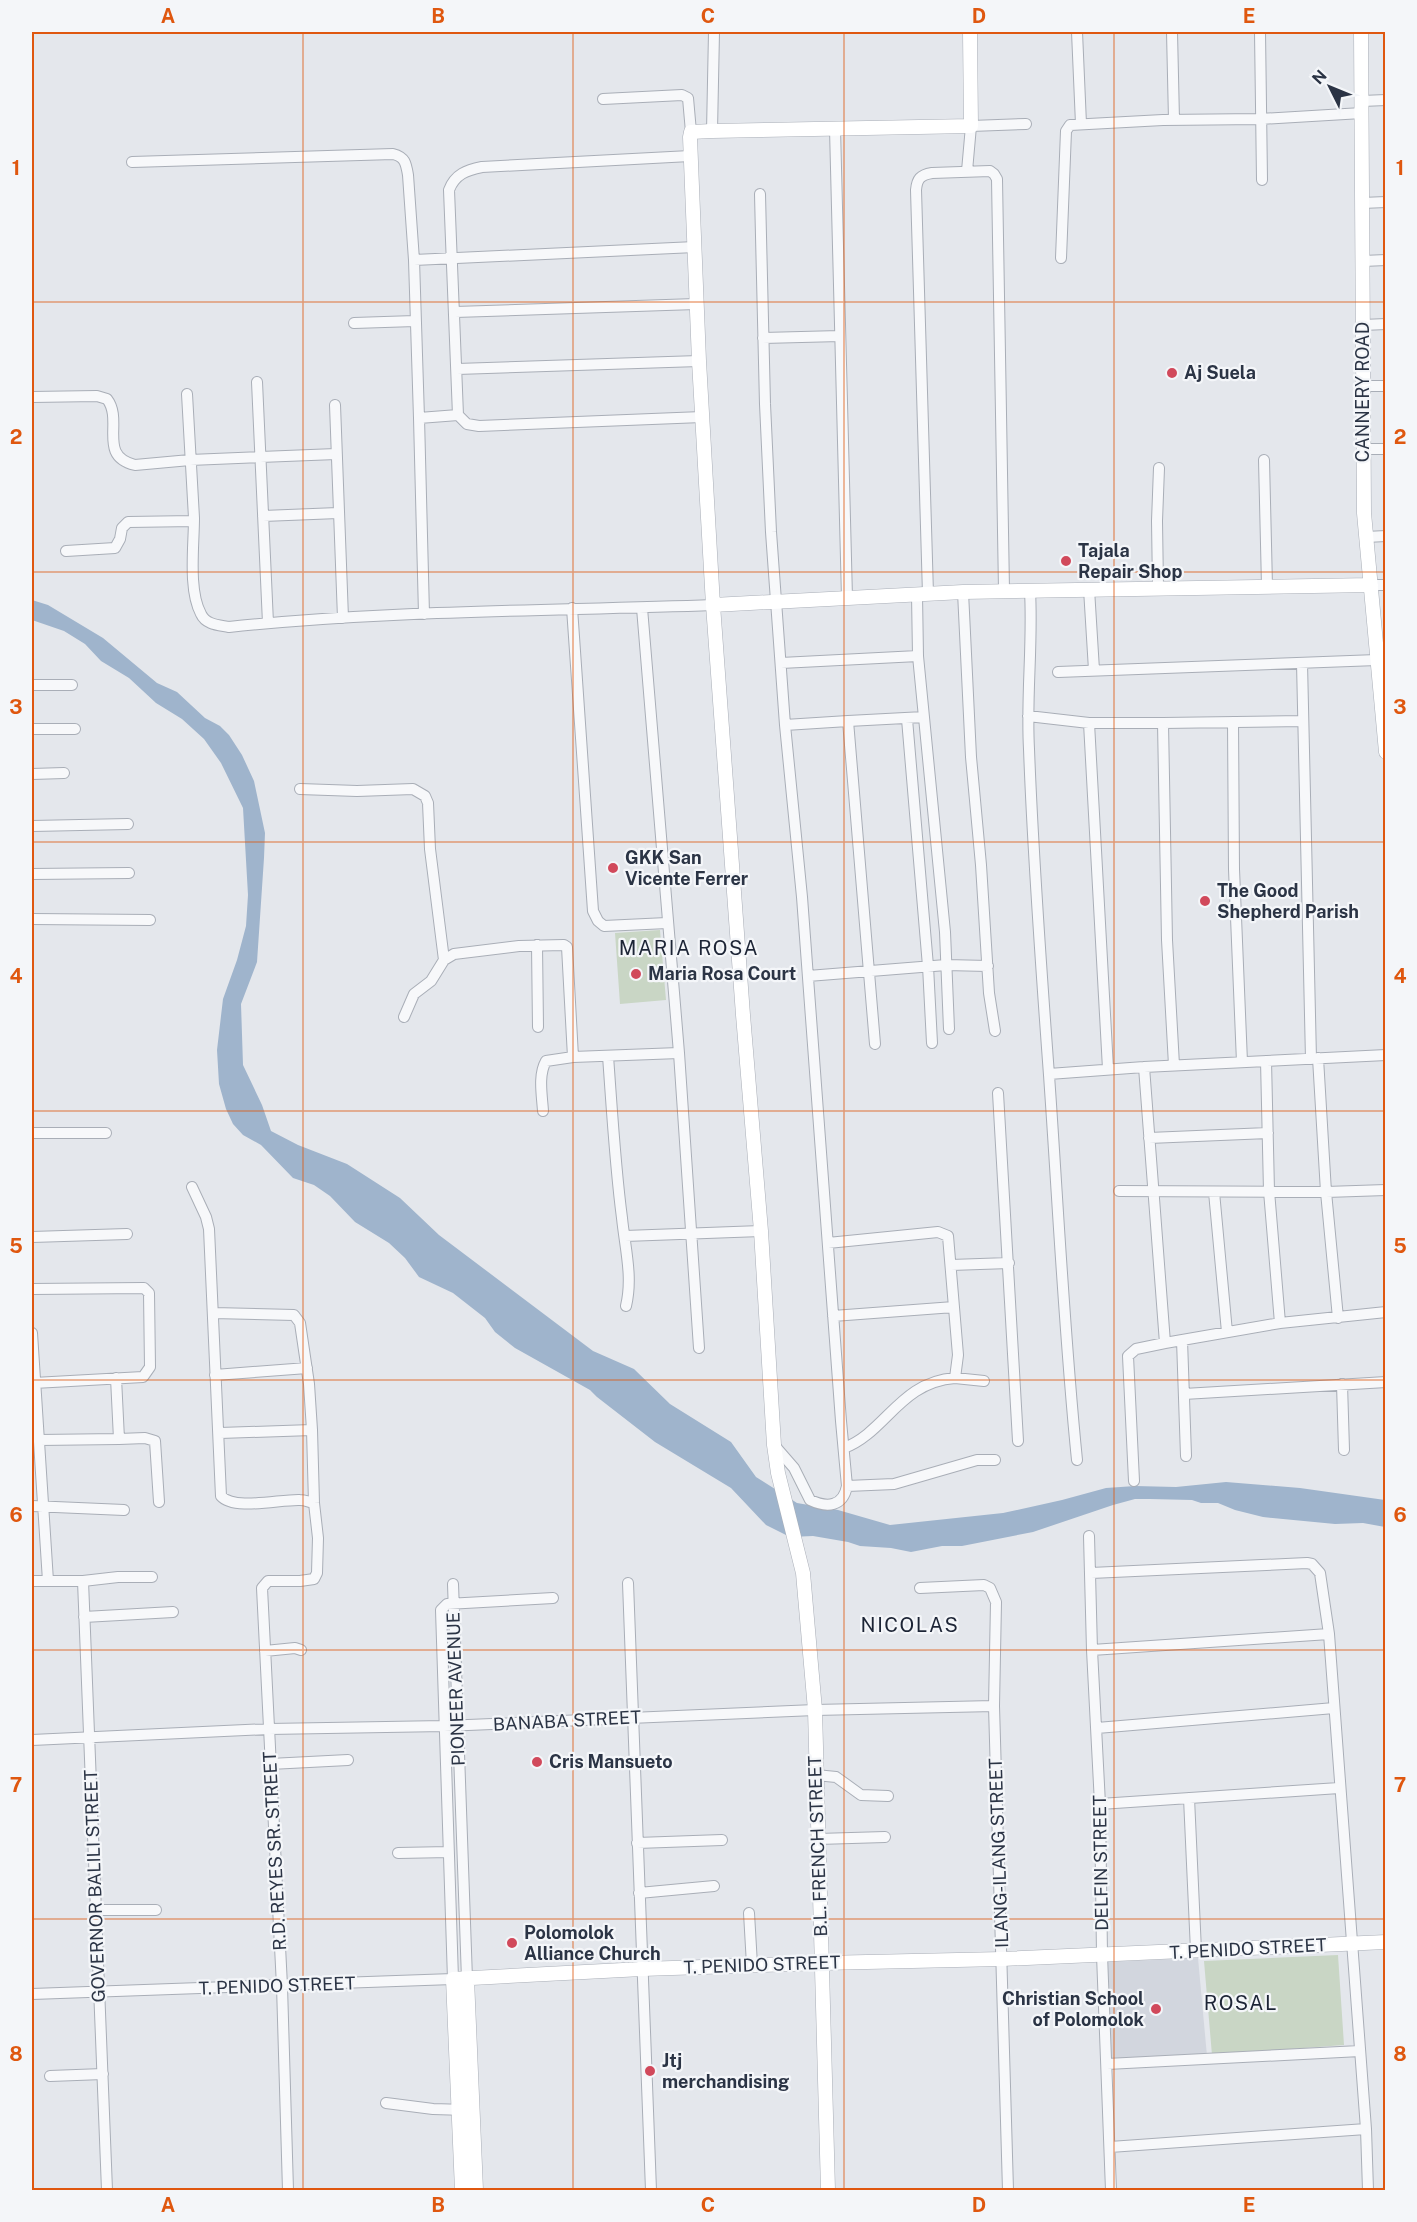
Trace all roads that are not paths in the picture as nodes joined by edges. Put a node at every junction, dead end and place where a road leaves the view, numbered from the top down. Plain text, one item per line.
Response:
1 (714, 32) edge
2 (970, 32) edge
3 (1077, 32) edge
4 (1172, 32) edge
5 (1260, 32) edge
6 (1361, 32) edge
7 (603, 99) dead end
8 (1386, 100) edge
9 (1362, 107) junction
10 (1260, 119) junction
11 (1174, 120) junction
12 (1026, 124) dead end
13 (1081, 124) junction
14 (971, 126) junction
15 (835, 129) junction
16 (712, 131) junction
17 (691, 132) junction
18 (690, 156) junction
19 (132, 162) dead end
20 (968, 171) junction
21 (1262, 180) dead end
22 (760, 194) dead end
23 (1386, 202) edge
24 (1362, 203) junction
25 (695, 247) junction
26 (452, 258) junction
27 (1061, 258) dead end
28 (414, 260) junction
29 (1386, 260) edge
30 (1363, 261) junction
31 (696, 304) junction
32 (455, 312) junction
33 (415, 321) junction
34 (354, 323) dead end
35 (1386, 324) edge
36 (1363, 325) junction
37 (840, 336) junction
38 (763, 338) junction
39 (699, 361) junction
40 (457, 369) junction
41 (257, 382) dead end
42 (1363, 386) junction
43 (1386, 386) edge
44 (187, 394) dead end
45 (32, 396) edge
46 (335, 405) dead end
47 (458, 415) junction
48 (702, 417) junction
49 (419, 418) junction
50 (1364, 449) junction
51 (1386, 449) edge
52 (336, 454) junction
53 (260, 458) junction
54 (190, 460) junction
55 (1264, 460) dead end
56 (1158, 468) dead end
57 (338, 513) junction
58 (263, 516) junction
59 (194, 521) junction
60 (1386, 536) edge
61 (1366, 537) junction
62 (66, 551) dead end
63 (1371, 585) junction
64 (1386, 585) edge
65 (1267, 586) junction
66 (1158, 587) junction
67 (1089, 589) junction
68 (1004, 590) junction
69 (1030, 591) junction
70 (963, 592) junction
71 (922, 594) junction
72 (847, 598) junction
73 (777, 602) junction
74 (713, 605) junction
75 (572, 608) junction
76 (642, 608) junction
77 (424, 614) junction
78 (343, 618) junction
79 (268, 623) junction
80 (918, 656) junction
81 (1377, 660) junction
82 (781, 663) junction
83 (1302, 663) junction
84 (1094, 670) junction
85 (1058, 672) dead end
86 (32, 685) edge
87 (72, 685) dead end
88 (1028, 716) junction
89 (924, 717) junction
90 (907, 719) junction
91 (1302, 720) junction
92 (848, 721) junction
93 (1233, 722) junction
94 (1089, 723) junction
95 (1163, 723) junction
96 (785, 725) junction
97 (32, 729) edge
98 (75, 729) dead end
99 (1386, 752) edge
100 (64, 773) dead end
101 (32, 774) edge
102 (300, 789) dead end
103 (128, 824) dead end
104 (32, 826) edge
105 (129, 873) dead end
106 (32, 874) edge
107 (32, 919) edge
108 (150, 920) dead end
109 (667, 923) junction
110 (537, 945) junction
111 (444, 960) junction
112 (946, 965) junction
113 (928, 966) junction
114 (988, 966) junction
115 (869, 970) junction
116 (807, 976) junction
117 (404, 1017) dead end
118 (538, 1027) dead end
119 (949, 1029) dead end
120 (995, 1031) dead end
121 (932, 1043) dead end
122 (875, 1044) dead end
123 (679, 1053) junction
124 (1386, 1055) edge
125 (608, 1056) junction
126 (573, 1057) junction
127 (1315, 1059) junction
128 (1266, 1061) junction
129 (1242, 1062) junction
130 (1174, 1065) junction
131 (1144, 1067) junction
132 (1108, 1069) junction
133 (1049, 1074) junction
134 (998, 1093) dead end
135 (543, 1110) dead end
136 (106, 1133) dead end
137 (1268, 1133) junction
138 (32, 1134) edge
139 (1149, 1138) junction
140 (192, 1187) dead end
141 (1386, 1190) edge
142 (1119, 1191) dead end
143 (1153, 1191) junction
144 (1269, 1191) junction
145 (1214, 1192) junction
146 (1326, 1192) junction
147 (761, 1230) junction
148 (127, 1234) dead end
149 (692, 1235) junction
150 (625, 1236) junction
151 (32, 1237) edge
152 (828, 1243) junction
153 (1009, 1263) junction
154 (951, 1265) junction
155 (32, 1289) edge
156 (626, 1306) dead end
157 (954, 1307) junction
158 (1386, 1312) edge
159 (213, 1313) junction
160 (833, 1316) junction
161 (1338, 1318) junction
162 (1280, 1323) junction
163 (1227, 1332) junction
164 (32, 1333) edge
165 (1182, 1340) junction
166 (1165, 1343) junction
167 (699, 1348) dead end
168 (307, 1368) junction
169 (215, 1375) junction
170 (116, 1378) junction
171 (955, 1378) junction
172 (984, 1381) dead end
173 (1386, 1382) edge
174 (34, 1383) junction
175 (1342, 1384) junction
176 (1184, 1394) junction
177 (312, 1431) junction
178 (220, 1433) junction
179 (119, 1439) junction
180 (39, 1440) junction
181 (1018, 1442) dead end
182 (774, 1445) junction
183 (844, 1448) junction
184 (1344, 1450) dead end
185 (1186, 1456) dead end
186 (995, 1460) dead end
187 (1077, 1460) dead end
188 (1134, 1481) dead end
189 (847, 1486) junction
190 (159, 1502) dead end
191 (314, 1503) junction
192 (32, 1506) edge
193 (44, 1506) junction
194 (124, 1510) dead end
195 (1089, 1536) dead end
196 (1091, 1573) junction
197 (152, 1577) dead end
198 (32, 1581) edge
199 (48, 1581) junction
200 (83, 1581) junction
201 (628, 1583) dead end
202 (453, 1584) dead end
203 (920, 1588) dead end
204 (553, 1598) dead end
205 (454, 1604) junction
206 (173, 1612) dead end
207 (84, 1617) junction
208 (1329, 1634) junction
209 (301, 1650) dead end
210 (1092, 1650) junction
211 (265, 1651) junction
212 (994, 1706) junction
213 (1334, 1708) junction
214 (815, 1710) junction
215 (634, 1718) junction
216 (444, 1726) junction
217 (457, 1726) junction
218 (1097, 1728) junction
219 (269, 1730) junction
220 (89, 1738) junction
221 (32, 1740) edge
222 (348, 1760) dead end
223 (270, 1764) junction
224 (816, 1775) junction
225 (1339, 1788) junction
226 (888, 1797) dead end
227 (1190, 1798) junction
228 (1100, 1804) junction
229 (885, 1836) dead end
230 (818, 1839) junction
231 (722, 1840) dead end
232 (637, 1843) junction
233 (449, 1852) junction
234 (398, 1853) dead end
235 (714, 1886) dead end
236 (639, 1893) junction
237 (96, 1910) junction
238 (156, 1910) dead end
239 (749, 1913) dead end
240 (1386, 1942) edge
241 (1352, 1944) junction
242 (1196, 1951) junction
243 (1102, 1955) junction
244 (1002, 1959) junction
245 (822, 1963) junction
246 (752, 1965) junction
247 (642, 1969) junction
248 (460, 1979) junction
249 (282, 1986) junction
250 (100, 1992) junction
251 (32, 1994) edge
252 (1360, 2050) junction
253 (1107, 2064) junction
254 (103, 2074) junction
255 (50, 2076) dead end
256 (386, 2103) dead end
257 (465, 2110) junction
258 (1366, 2129) junction
259 (1110, 2147) junction
260 (107, 2190) edge
261 (288, 2190) edge
262 (462, 2190) edge
263 (476, 2190) edge
264 (651, 2190) edge
265 (828, 2190) edge
266 (1008, 2190) edge
267 (1111, 2190) edge
268 (1368, 2190) edge

1 - 16 street
2 - 14 street
3 - 13 street
4 - 11 street
5 - 10 street
6 - 9 street, CANNERY ROAD
7 - 17 street
8 - 9 street
9 - 10 street
9 - 24 street, CANNERY ROAD
10 - 11 street
10 - 21 street
11 - 13 street
12 - 14 street
13 - 27 street
14 - 15 street
14 - 20 street
15 - 16 street
15 - 37 street
16 - 17 street
17 - 18 street, B.L. FRENCH STREET
18 - 25 street, B.L. FRENCH STREET
18 - 26 street
19 - 28 street
20 - 68 street
20 - 71 street
22 - 38 street
23 - 24 street
24 - 30 street, CANNERY ROAD
25 - 26 street
25 - 31 street, B.L. FRENCH STREET
26 - 28 street
26 - 32 street
28 - 33 street
29 - 30 street
30 - 36 street, CANNERY ROAD
31 - 32 street
31 - 39 street, B.L. FRENCH STREET
32 - 40 street
33 - 34 street
33 - 49 street
35 - 36 street
36 - 42 street, CANNERY ROAD
37 - 38 street
37 - 72 street
38 - 73 street
39 - 40 street
39 - 48 street, B.L. FRENCH STREET
40 - 47 street
41 - 53 street
42 - 43 street
42 - 50 street, CANNERY ROAD
44 - 54 street
45 - 54 street
46 - 52 street
47 - 48 street
47 - 49 street
48 - 74 street, B.L. FRENCH STREET
49 - 77 street
50 - 51 street
50 - 61 street, CANNERY ROAD
52 - 53 street
52 - 57 street
53 - 54 street
53 - 58 street
54 - 59 street
55 - 65 street
56 - 66 street
57 - 58 street
57 - 78 street
58 - 79 street
59 - 62 street
59 - 79 street
60 - 61 street
61 - 63 street, CANNERY ROAD
63 - 64 street
63 - 65 street
63 - 81 street, CANNERY ROAD
65 - 66 street
66 - 67 street
67 - 69 street
67 - 84 street
68 - 69 street
68 - 70 street
69 - 88 street
70 - 71 street
70 - 114 street
71 - 72 street
71 - 80 street
72 - 73 street
73 - 74 street
73 - 82 street
74 - 76 street
74 - 147 street, B.L. FRENCH STREET
75 - 76 street
75 - 77 street
75 - 109 street
76 - 109 street
77 - 78 street
78 - 79 street
80 - 82 street
80 - 89 street
81 - 83 street
81 - 99 street, CANNERY ROAD
82 - 96 street
83 - 84 street
83 - 91 street
84 - 85 street
86 - 87 street
88 - 94 street
88 - 133 street
89 - 90 street
89 - 112 street
90 - 92 street
90 - 113 street
91 - 93 street
91 - 127 street
92 - 96 street
92 - 115 street
93 - 95 street
93 - 129 street
94 - 95 street
94 - 132 street
95 - 130 street
96 - 116 street
97 - 98 street
100 - 101 street
102 - 111 street
103 - 104 street
105 - 106 street
107 - 108 street
109 - 123 street
110 - 111 street
110 - 118 street
110 - 126 street
111 - 117 street
112 - 113 street
112 - 114 street
112 - 119 street
113 - 115 street
113 - 121 street
114 - 120 street
115 - 116 street
115 - 122 street
116 - 152 street
123 - 125 street
123 - 149 street
124 - 127 street
125 - 126 street
125 - 150 street
126 - 135 street
127 - 128 street
127 - 146 street
128 - 129 street
128 - 137 street
129 - 130 street
130 - 131 street
131 - 132 street
131 - 139 street
132 - 133 street
133 - 187 street
134 - 153 street
136 - 138 street
137 - 139 street
137 - 144 street
139 - 143 street
140 - 159 street
141 - 146 street
142 - 143 street
143 - 145 street
143 - 166 street
144 - 145 street
144 - 146 street
144 - 162 street
145 - 163 street
146 - 161 street
147 - 149 street
147 - 182 street, B.L. FRENCH STREET
148 - 151 street
149 - 150 street
149 - 167 street
150 - 156 street
152 - 154 street
152 - 160 street
153 - 154 street
153 - 181 street
154 - 157 street
155 - 170 street
157 - 160 street
157 - 171 street
158 - 161 street
159 - 168 street
159 - 169 street
160 - 183 street
161 - 162 street
162 - 163 street
163 - 165 street
164 - 174 street
165 - 166 street
165 - 176 street
166 - 188 street
168 - 169 street
168 - 177 street
169 - 178 street
170 - 174 street
170 - 179 street
171 - 172 street
171 - 183 street
173 - 175 street
174 - 180 street
175 - 176 street
175 - 184 street
176 - 185 street
177 - 178 street
177 - 191 street
178 - 191 street
179 - 180 street
179 - 190 street
180 - 193 street
182 - 189 street
182 - 214 street, B.L. FRENCH STREET
183 - 189 street
186 - 189 street
191 - 211 street, R.D. REYES SR. STREET
192 - 193 street
193 - 194 street
193 - 199 street
195 - 196 street, DELFIN STREET
196 - 208 street
196 - 210 street, DELFIN STREET
197 - 200 street
198 - 199 street
199 - 200 street
200 - 207 street, GOVERNOR BALILI STREET
201 - 215 street
202 - 205 street
203 - 212 street, ILANG-ILANG STREET
204 - 205 street
205 - 216 street, PIONEER AVENUE
205 - 217 street, PIONEER AVENUE
206 - 207 street
207 - 220 street, GOVERNOR BALILI STREET
208 - 210 street
208 - 213 street
209 - 211 street
210 - 218 street, DELFIN STREET
211 - 219 street, R.D. REYES SR. STREET
212 - 214 street, BANABA STREET
212 - 244 street, ILANG-ILANG STREET
213 - 218 street
213 - 225 street
214 - 215 street, BANABA STREET
214 - 224 street, B.L. FRENCH STREET
215 - 217 street, BANABA STREET
215 - 232 street
216 - 217 street, BANABA STREET
216 - 219 street, BANABA STREET
216 - 233 street, PIONEER AVENUE
217 - 248 street, PIONEER AVENUE
218 - 228 street, DELFIN STREET
219 - 220 street, BANABA STREET
219 - 223 street, R.D. REYES SR. STREET
220 - 221 street, BANABA STREET
220 - 237 street, GOVERNOR BALILI STREET
222 - 223 street
223 - 249 street, R.D. REYES SR. STREET
224 - 226 street
224 - 230 street, B.L. FRENCH STREET
225 - 227 street
225 - 241 street
227 - 228 street
227 - 242 street
228 - 243 street, DELFIN STREET
229 - 230 street
230 - 245 street, B.L. FRENCH STREET
231 - 232 street
232 - 236 street
233 - 234 street
233 - 248 street, PIONEER AVENUE
235 - 236 street
236 - 247 street
237 - 238 street
237 - 250 street, GOVERNOR BALILI STREET
239 - 246 street
240 - 241 street, T. PENIDO STREET
241 - 242 street, T. PENIDO STREET
241 - 252 street
242 - 243 street, T. PENIDO STREET
243 - 244 street, T. PENIDO STREET
243 - 253 street, DELFIN STREET
244 - 245 street, T. PENIDO STREET
244 - 266 street, ILANG-ILANG STREET
245 - 246 street, T. PENIDO STREET
245 - 265 street, B.L. FRENCH STREET
246 - 247 street, T. PENIDO STREET
247 - 248 street, T. PENIDO STREET
247 - 264 street
248 - 249 street, T. PENIDO STREET
248 - 257 street, PIONEER AVENUE
249 - 250 street, T. PENIDO STREET
249 - 261 street, R.D. REYES SR. STREET
250 - 251 street, T. PENIDO STREET
250 - 254 street, GOVERNOR BALILI STREET
252 - 253 street
252 - 258 street
253 - 259 street, DELFIN STREET
254 - 255 street
254 - 260 street, GOVERNOR BALILI STREET
256 - 257 street
257 - 262 street, PIONEER AVENUE
257 - 263 street, PIONEER AVENUE
258 - 259 street
258 - 268 street
259 - 267 street, DELFIN STREET

